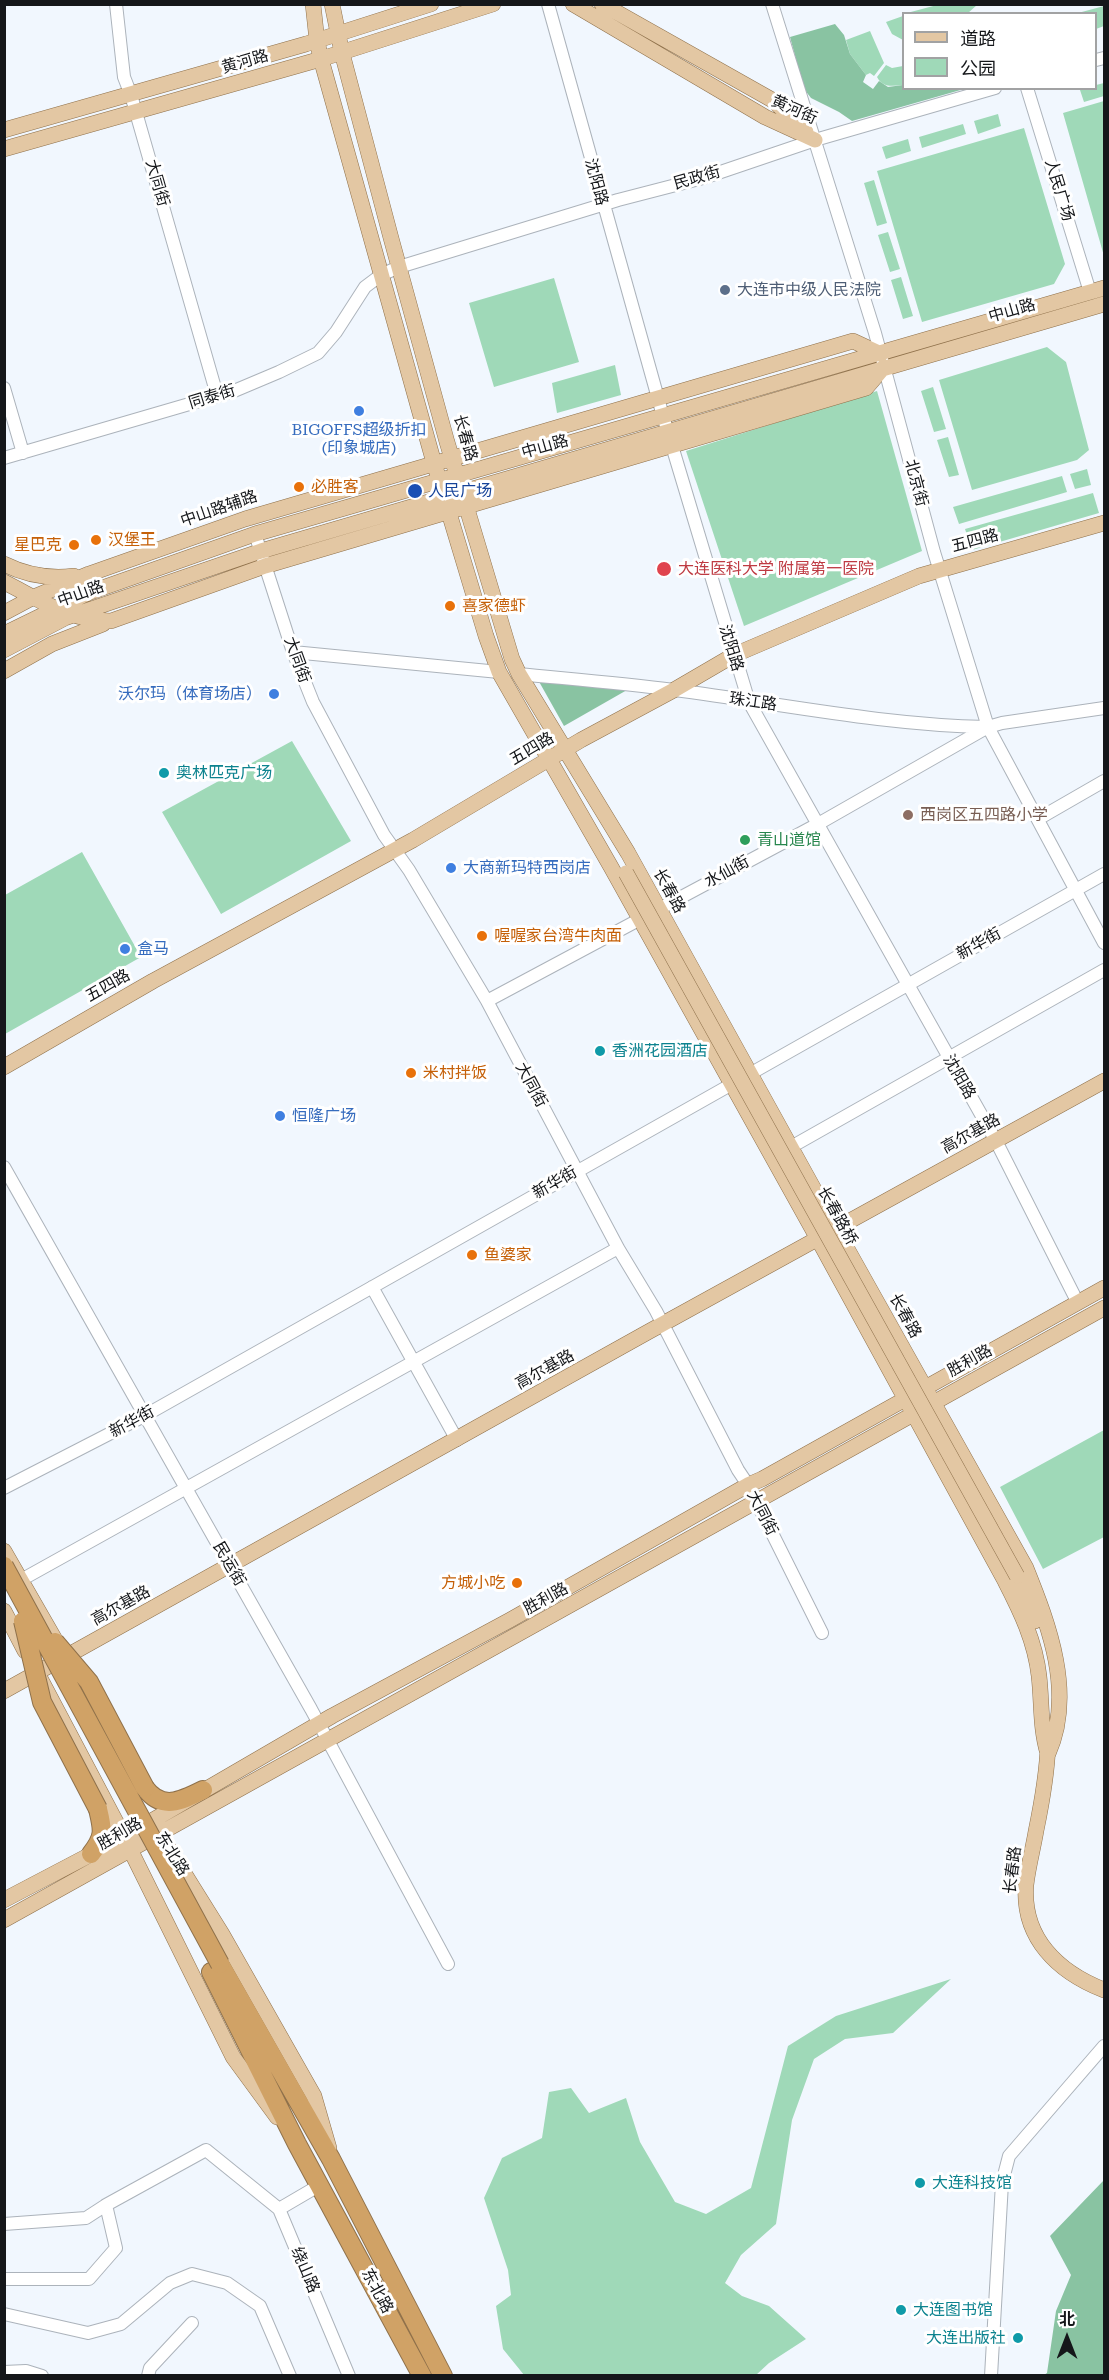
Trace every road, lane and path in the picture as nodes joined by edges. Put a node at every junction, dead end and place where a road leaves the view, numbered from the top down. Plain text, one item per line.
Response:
1 (116, 4) edge
2 (313, 4) edge
3 (332, 4) edge
4 (431, 4) edge
5 (493, 4) edge
6 (548, 4) edge
7 (573, 4) edge
8 (602, 4) edge
9 (772, 4) edge
10 (337, 34) junction
11 (316, 40) junction
12 (342, 53) junction
13 (321, 59) junction
14 (988, 90) edge
15 (1028, 90) edge
16 (131, 94) junction
17 (136, 112) junction
18 (4, 130) edge
19 (815, 140) junction
20 (4, 149) edge
21 (602, 205) junction
22 (399, 267) junction
23 (381, 275) junction
24 (1097, 290) edge
25 (1104, 304) edge
26 (875, 333) junction
27 (902, 347) junction
28 (882, 360) junction
29 (4, 388) edge
30 (866, 388) junction
31 (891, 391) junction
32 (217, 396) junction
33 (658, 397) junction
34 (668, 431) junction
35 (23, 453) junction
36 (4, 458) edge
37 (452, 458) junction
38 (434, 463) junction
39 (412, 470) junction
40 (457, 475) junction
41 (439, 480) junction
42 (462, 490) junction
43 (444, 496) junction
44 (467, 505) junction
45 (449, 511) junction
46 (428, 518) junction
47 (1104, 523) edge
48 (255, 534) junction
49 (261, 551) junction
50 (4, 564) edge
51 (265, 566) junction
52 (940, 568) junction
53 (88, 574) junction
54 (4, 582) edge
55 (34, 597) junction
56 (54, 608) junction
57 (4, 613) edge
58 (71, 616) junction
59 (111, 621) junction
60 (4, 627) edge
61 (4, 634) edge
62 (4, 650) edge
63 (293, 652) junction
64 (734, 655) junction
65 (4, 670) edge
66 (499, 672) junction
67 (519, 674) junction
68 (674, 690) junction
69 (749, 702) junction
70 (1104, 708) edge
71 (988, 727) junction
72 (565, 751) junction
73 (550, 760) junction
74 (1104, 781) edge
75 (1038, 819) junction
76 (607, 820) junction
77 (818, 824) junction
78 (590, 830) junction
79 (395, 850) junction
80 (626, 873) junction
81 (1104, 874) edge
82 (1076, 890) junction
83 (658, 908) junction
84 (638, 919) junction
85 (1104, 943) edge
86 (1104, 970) edge
87 (906, 985) junction
88 (487, 1001) junction
89 (948, 1058) junction
90 (4, 1067) edge
91 (750, 1073) junction
92 (1104, 1081) edge
93 (731, 1083) junction
94 (996, 1141) junction
95 (791, 1147) junction
96 (4, 1167) edge
97 (576, 1171) junction
98 (836, 1229) junction
99 (818, 1239) junction
100 (618, 1248) junction
101 (372, 1287) junction
102 (1104, 1288) edge
103 (1078, 1303) junction
104 (1104, 1308) edge
105 (663, 1325) junction
106 (413, 1361) junction
107 (929, 1396) junction
108 (904, 1399) junction
109 (912, 1414) junction
110 (144, 1416) junction
111 (458, 1440) junction
112 (748, 1485) junction
113 (4, 1488) edge
114 (185, 1489) junction
115 (756, 1501) junction
116 (4, 1551) edge
117 (4, 1566) edge
118 (229, 1566) junction
119 (1017, 1576) joint
120 (13, 1584) edge
121 (4, 1611) edge
122 (28, 1618) junction
123 (822, 1632) dead end
124 (66, 1657) junction
125 (37, 1673) junction
126 (4, 1691) edge
127 (318, 1725) junction
128 (327, 1740) junction
129 (1048, 1754) junction
130 (203, 1790) junction
131 (155, 1826) junction
132 (127, 1844) junction
133 (92, 1854) junction
134 (4, 1900) edge
135 (4, 1920) edge
136 (448, 1964) dead end
137 (216, 1968) junction
138 (1104, 1990) edge
139 (1104, 2046) edge
140 (297, 2144) junction
141 (332, 2159) junction
142 (320, 2185) junction
143 (106, 2205) junction
144 (279, 2209) junction
145 (4, 2224) edge
146 (4, 2279) edge
147 (4, 2314) edge
148 (192, 2323) dead end
149 (4, 2372) edge
150 (42, 2376) edge
151 (148, 2376) edge
152 (290, 2376) edge
153 (349, 2376) edge
154 (422, 2376) edge
155 (443, 2376) edge
156 (991, 2376) edge

1 - 16 street, 大同街
2 - 11 main road, 长春路
3 - 10 main road, 长春路
4 - 10 main road, 黄河路
5 - 12 main road, 黄河路
6 - 21 street, 沈阳路
7 - 19 main road, 黄河街
8 - 19 main road, 黄河街
9 - 19 street, 北京街
10 - 11 main road, 黄河路
10 - 12 main road, 长春路
11 - 13 main road, 长春路
11 - 16 main road, 黄河路
12 - 13 main road, 黄河路
12 - 22 main road, 长春路
13 - 17 main road, 黄河路
13 - 23 main road, 长春路
14 - 19 street, 民政街
15 - 24 street, 人民广场
16 - 17 street, 大同街
16 - 18 main road, 黄河路
17 - 20 main road, 黄河路
17 - 32 street, 大同街
19 - 21 street, 民政街
19 - 26 street, 北京街
21 - 22 street, 民政街
21 - 33 street, 沈阳路
22 - 23 street, 同泰街
22 - 37 main road, 长春路
23 - 32 street, 同泰街
23 - 38 main road, 长春路
24 - 27 main road, 中山路
25 - 28 main road, 中山路
26 - 27 street
26 - 28 street, 北京街
27 - 28 main road, 中山路
28 - 30 main road
28 - 31 street, 北京街
28 - 33 main road, 中山路辅路
28 - 34 main road, 中山路
29 - 35 street
30 - 31 street
30 - 34 main road
31 - 52 street, 北京街
32 - 35 street, 同泰街
33 - 34 street, 沈阳路
33 - 37 main road, 中山路辅路
34 - 40 main road, 中山路
34 - 42 main road, 中山路
34 - 44 main road
34 - 64 street, 沈阳路
35 - 36 street, 同泰街
37 - 38 main road, 中山路辅路
37 - 40 main road, 长春路
38 - 39 main road, 中山路辅路
38 - 41 main road, 长春路
39 - 41 main road
39 - 53 main road, 中山路辅路
40 - 41 main road, 中山路
40 - 42 main road, 长春路
41 - 43 main road, 长春路
41 - 48 main road, 中山路
42 - 43 main road, 中山路
42 - 44 main road, 长春路
43 - 45 main road, 长春路
43 - 46 main road
43 - 49 main road, 中山路
44 - 45 main road
44 - 67 main road, 长春路
45 - 46 main road
45 - 66 main road, 长春路
46 - 51 main road
47 - 52 main road, 五四路
48 - 49 street, 大同街
48 - 56 main road, 中山路
49 - 51 street, 大同街
49 - 58 main road, 中山路
50 - 53 main road
51 - 59 main road
51 - 63 street, 大同街
52 - 64 main road, 五四路
52 - 71 street, 北京街
53 - 55 main road, 中山路辅路
54 - 55 main road
55 - 56 main road
55 - 57 main road, 中山路辅路
55 - 60 main road
56 - 58 main road
56 - 61 main road, 中山路
58 - 59 main road
58 - 62 main road, 中山路
59 - 65 main road
63 - 66 street
63 - 79 street, 大同街
64 - 68 main road, 五四路
64 - 69 street, 沈阳路
66 - 73 main road, 长春路
67 - 68 street, 珠江路
67 - 72 main road, 长春路
68 - 69 street, 珠江路
68 - 72 main road, 五四路
69 - 71 street, 珠江路
69 - 77 street, 沈阳路
70 - 71 street, 水仙街
71 - 75 street, 北京街
71 - 77 street, 水仙街
72 - 73 main road, 五四路
72 - 76 main road, 长春路
73 - 78 main road, 长春路
73 - 79 main road, 五四路
74 - 75 street
75 - 82 street, 北京街
76 - 80 main road
76 - 83 main road, 长春路
77 - 83 street, 水仙街
77 - 87 street, 沈阳路
78 - 80 main road
78 - 84 main road, 长春路
79 - 88 street, 大同街
79 - 90 main road, 五四路
80 - 119 main road, 长春路桥, bridge
81 - 82 street, 新华街
82 - 85 street, 北京街
82 - 87 street, 新华街
83 - 84 street, 水仙街
83 - 91 main road, 长春路
84 - 88 street, 水仙街
84 - 93 main road, 长春路
86 - 89 street
87 - 89 street, 沈阳路
87 - 91 street, 新华街
88 - 97 street, 大同街
89 - 94 street, 沈阳路
89 - 95 street
91 - 93 street, 新华街
91 - 95 main road, 长春路
92 - 94 main road, 高尔基路
93 - 97 street, 新华街
93 - 99 main road, 长春路
94 - 98 main road, 高尔基路
94 - 103 street, 沈阳路
95 - 98 main road, 长春路
96 - 110 street, 民运街
97 - 100 street, 大同街
97 - 101 street, 新华街
98 - 99 main road, 高尔基路
98 - 107 main road, 长春路
99 - 105 main road, 高尔基路
99 - 108 main road, 长春路
100 - 105 street, 大同街
100 - 106 street
101 - 106 street
101 - 110 street, 新华街
102 - 103 main road, 胜利路
103 - 107 main road, 胜利路
104 - 107 main road, 胜利路
105 - 111 main road, 高尔基路
105 - 112 street, 大同街
106 - 111 street
106 - 114 street
107 - 108 main road, 胜利路
107 - 109 main road, 胜利路
107 - 129 main road, 长春路
108 - 109 main road, 长春路
108 - 112 main road, 胜利路
109 - 115 main road, 胜利路
109 - 129 main road, 长春路
110 - 113 street, 新华街
110 - 114 street, 民运街
111 - 118 main road, 高尔基路
112 - 115 street, 大同街
112 - 127 main road, 胜利路
114 - 118 street, 民运街
114 - 120 street
115 - 123 street, 大同街
115 - 128 main road, 胜利路
116 - 120 main road, 东北路
117 - 122 highway, 东北路, bridge
118 - 124 main road, 高尔基路
118 - 127 street, 民运街
119 - 129 main road, 长春路
120 - 122 highway, 东北路
120 - 124 main road, 东北路
121 - 125 main road, 东北路
122 - 130 highway, bridge
122 - 133 highway, bridge
122 - 137 highway, 东北路, bridge
124 - 125 main road, 高尔基路
124 - 131 main road, 东北路
125 - 126 main road, 高尔基路
125 - 132 main road, 东北路
127 - 128 street, 民运街
127 - 130 main road, 胜利路
128 - 131 main road, 胜利路
128 - 136 street, 民运街
129 - 138 main road, 长春路
130 - 131 main road, 胜利路
131 - 132 main road, 胜利路
131 - 141 main road, 东北路
132 - 133 main road, 胜利路
132 - 135 main road, 胜利路
132 - 140 main road, 东北路
133 - 134 main road, 胜利路
137 - 140 highway, 东北路
137 - 141 highway, 东北路
139 - 156 street
140 - 142 highway, 东北路
141 - 155 highway, 东北路
142 - 144 street
142 - 154 highway, 东北路
143 - 144 street
143 - 145 street
143 - 146 street
144 - 153 street, 绕山路
147 - 152 street
148 - 151 street
149 - 150 street

